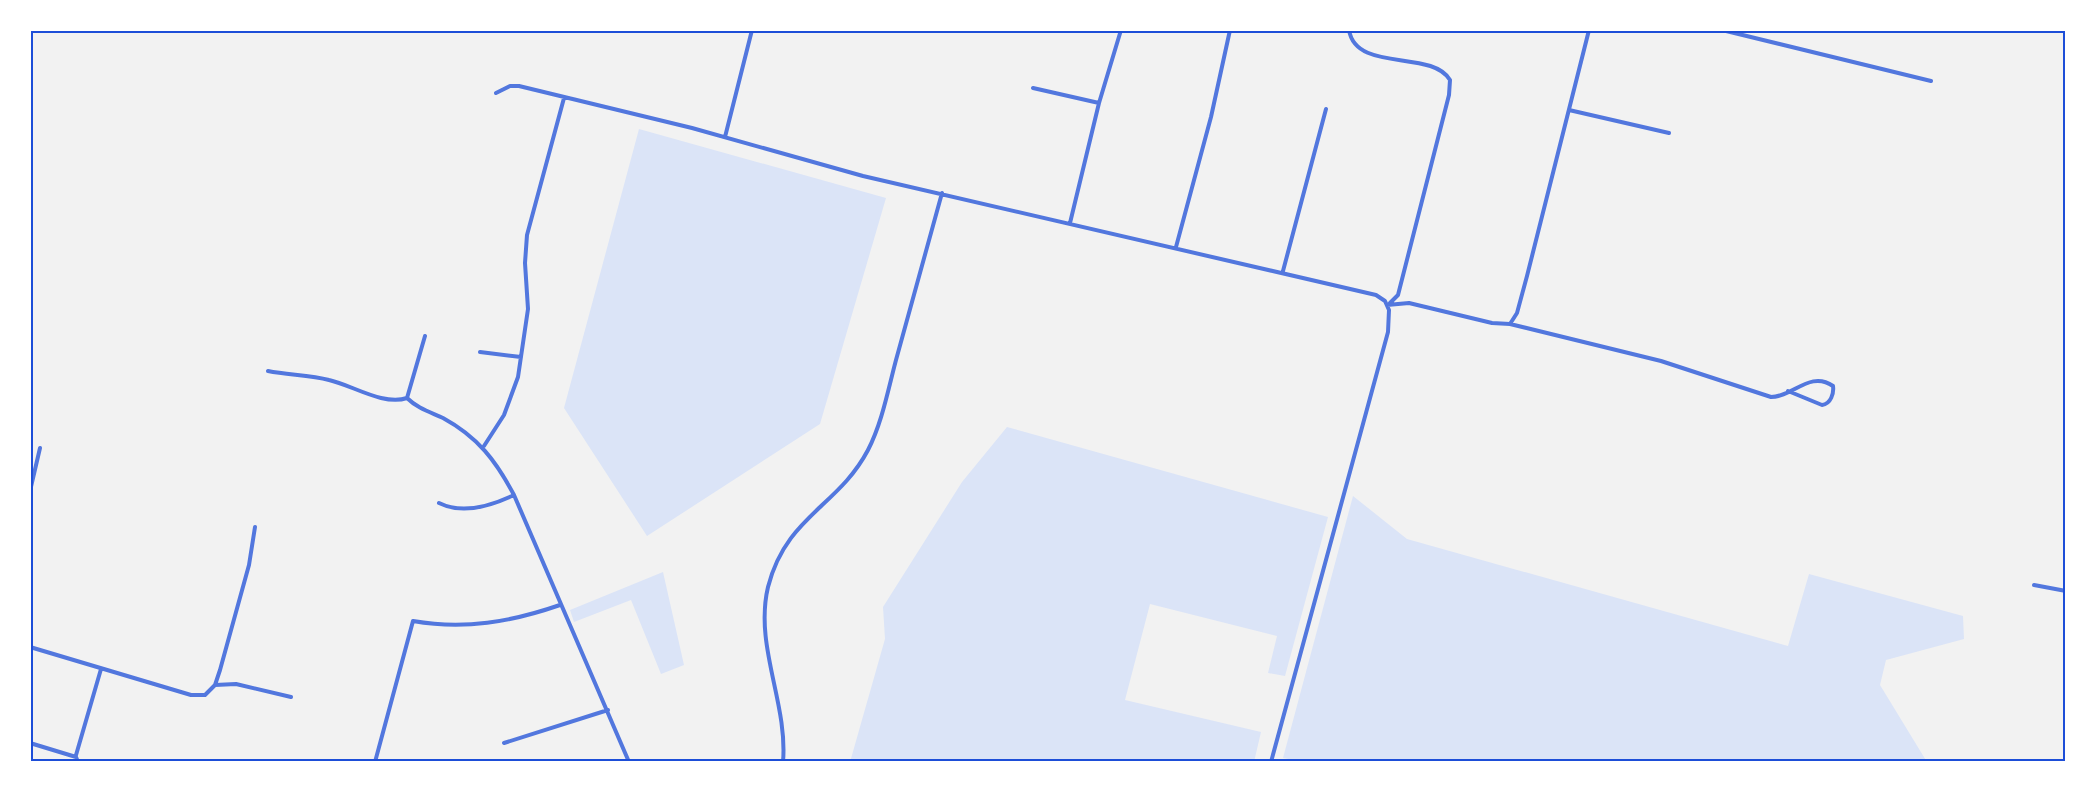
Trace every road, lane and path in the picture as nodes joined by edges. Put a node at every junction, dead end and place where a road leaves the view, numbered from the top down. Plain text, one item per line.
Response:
1 (752, 30) edge
2 (1121, 30) edge
3 (1230, 30) edge
4 (1349, 30) edge
5 (1589, 30) edge
6 (1722, 30) edge
7 (1931, 81) dead end
8 (1033, 88) dead end
9 (496, 93) dead end
10 (564, 98) junction
11 (1099, 103) junction
12 (1326, 108) dead end
13 (1569, 110) junction
14 (1669, 133) dead end
15 (725, 137) junction
16 (942, 194) junction
17 (1070, 223) junction
18 (1176, 248) junction
19 (1283, 271) junction
20 (1387, 306) junction
21 (1510, 324) junction
22 (426, 336) dead end
23 (480, 352) dead end
24 (521, 357) junction
25 (268, 371) dead end
26 (1788, 391) junction
27 (407, 398) junction
28 (484, 446) junction
29 (40, 448) dead end
30 (30, 491) edge
31 (514, 495) junction
32 (439, 503) dead end
33 (255, 527) dead end
34 (2034, 585) dead end
35 (2066, 591) edge
36 (560, 605) junction
37 (30, 647) edge
38 (101, 669) junction
39 (215, 685) junction
40 (291, 697) dead end
41 (608, 710) junction
42 (30, 743) edge
43 (504, 743) dead end
44 (76, 760) edge
45 (375, 762) edge
46 (629, 762) edge
47 (783, 762) edge
48 (1271, 762) edge

1 - 15 street
2 - 11 street
3 - 18 street
4 - 20 street
5 - 13 street
6 - 7 street
8 - 11 street
9 - 10 street
10 - 15 street
10 - 24 street
11 - 17 street
12 - 19 street
13 - 14 street
13 - 21 street
15 - 16 street
16 - 17 street
16 - 47 street
17 - 18 street
18 - 19 street
19 - 20 street
20 - 21 street
20 - 48 street
21 - 26 street
22 - 27 street
23 - 24 street
24 - 28 street
25 - 27 street
26 - 26 street
27 - 28 street
28 - 31 street
29 - 30 street
31 - 32 street
31 - 36 street
33 - 39 street
34 - 35 street
36 - 41 street
36 - 45 street
37 - 38 street
38 - 39 street
38 - 44 street
39 - 40 street
41 - 43 street
41 - 46 street
42 - 44 street

